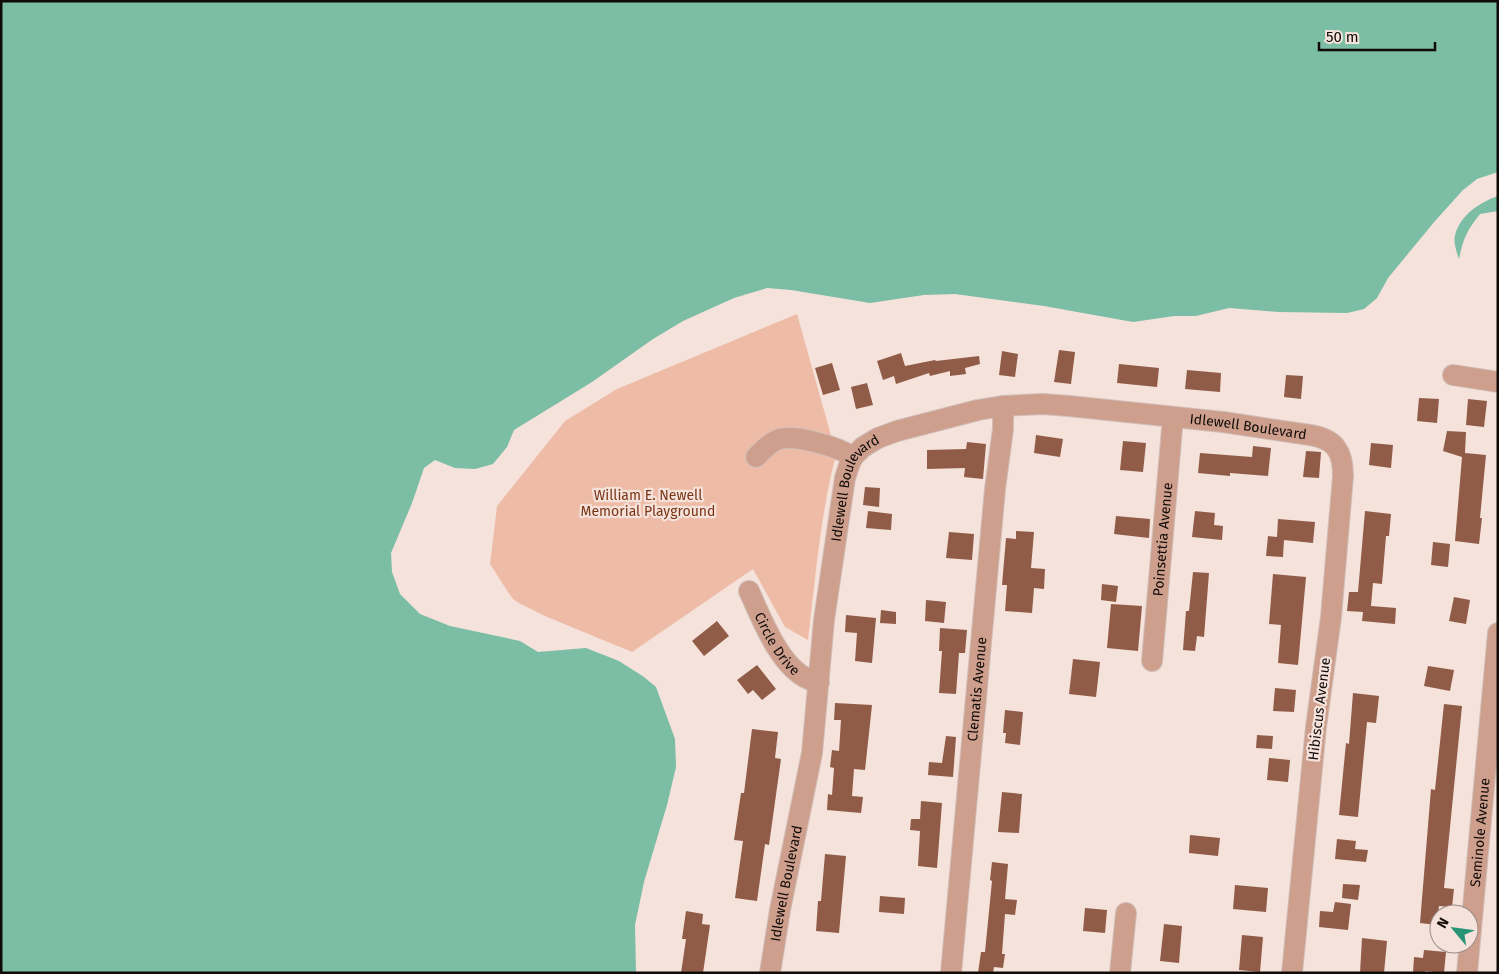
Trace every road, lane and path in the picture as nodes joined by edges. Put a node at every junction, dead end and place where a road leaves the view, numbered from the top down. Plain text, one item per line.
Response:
1 (1453, 375) dead end
2 (1498, 382) edge
3 (1003, 406) junction
4 (1173, 417) junction
5 (1336, 447) joint
6 (756, 457) dead end
7 (853, 457) junction
8 (749, 591) dead end
9 (1498, 633) edge
10 (1152, 661) dead end
11 (819, 682) junction
12 (1126, 913) dead end
13 (770, 973) edge
14 (951, 973) edge
15 (1120, 973) edge
16 (1292, 973) edge
17 (1467, 973) edge

1 - 2 street
3 - 4 street, Idlewell Boulevard
3 - 7 street, Idlewell Boulevard
3 - 14 street, Clematis Avenue
4 - 5 street, Idlewell Boulevard
4 - 10 street, Poinsettia Avenue
5 - 16 street, Hibiscus Avenue
6 - 7 street
7 - 11 street, Idlewell Boulevard
8 - 11 street, Circle Drive
9 - 17 street, Seminole Avenue
11 - 13 street, Idlewell Boulevard
12 - 15 street

